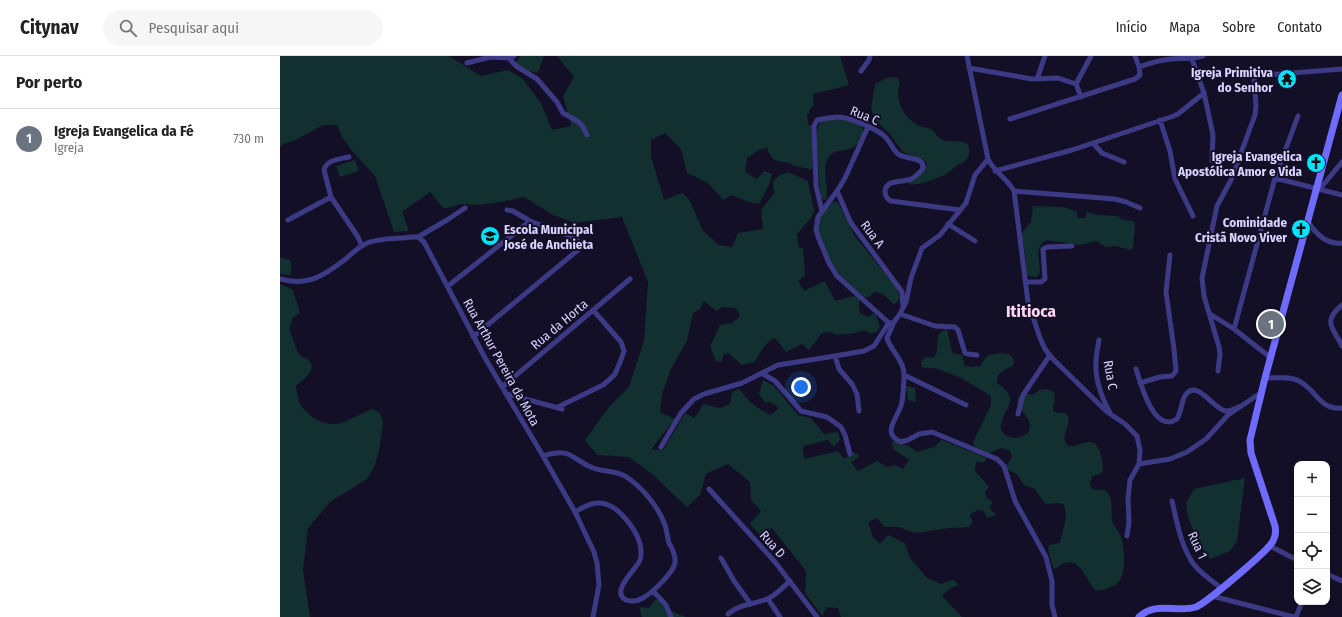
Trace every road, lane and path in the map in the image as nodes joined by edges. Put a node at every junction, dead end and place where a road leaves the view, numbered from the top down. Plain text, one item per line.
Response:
1 (870, 56) edge
2 (967, 56) edge
3 (1045, 56) edge
4 (1091, 56) edge
5 (1135, 56) edge
6 (1203, 56) edge
7 (512, 57) edge
8 (1191, 58) edge
9 (467, 63) dead end
10 (1139, 67) junction
11 (969, 68) junction
12 (1342, 69) edge
13 (861, 71) dead end
14 (1037, 79) junction
15 (1076, 84) junction
16 (1204, 93) junction
17 (1342, 95) edge
18 (1080, 97) junction
19 (1298, 116) dead end
20 (1010, 119) dead end
21 (1160, 120) junction
22 (868, 127) junction
23 (587, 135) dead end
24 (1093, 143) junction
25 (349, 157) dead end
26 (988, 159) junction
27 (1212, 161) dead end
28 (1124, 162) dead end
29 (1342, 162) edge
30 (995, 171) junction
31 (1275, 178) junction
32 (1318, 190) junction
33 (837, 191) junction
34 (1014, 192) junction
35 (1342, 195) edge
36 (332, 197) junction
37 (465, 208) dead end
38 (1140, 208) dead end
39 (507, 210) dead end
40 (960, 210) junction
41 (822, 211) junction
42 (1193, 216) dead end
43 (288, 220) dead end
44 (530, 221) junction
45 (1308, 222) junction
46 (948, 224) junction
47 (418, 237) junction
48 (975, 241) dead end
49 (1342, 243) edge
50 (362, 246) junction
51 (1072, 246) dead end
52 (1170, 255) dead end
53 (280, 279) edge
54 (630, 279) dead end
55 (1026, 282) junction
56 (448, 286) junction
57 (1342, 305) edge
58 (903, 308) junction
59 (593, 310) junction
60 (900, 314) junction
61 (1210, 314) junction
62 (892, 322) junction
63 (1234, 329) junction
64 (473, 337) junction
65 (1099, 340) dead end
66 (1342, 346) edge
67 (977, 355) dead end
68 (1050, 355) junction
69 (835, 356) junction
70 (1271, 358) junction
71 (1136, 369) dead end
72 (1218, 371) dead end
73 (763, 374) junction
74 (904, 375) junction
75 (1266, 378) junction
76 (1140, 383) junction
77 (502, 387) junction
78 (1262, 392) junction
79 (507, 394) junction
80 (966, 405) dead end
81 (1241, 406) junction
82 (1342, 408) edge
83 (859, 411) dead end
84 (1018, 414) dead end
85 (1110, 414) junction
86 (661, 447) dead end
87 (850, 454) dead end
88 (543, 456) junction
89 (1139, 464) junction
90 (709, 489) dead end
91 (1172, 501) dead end
92 (574, 512) junction
93 (1127, 536) dead end
94 (1270, 546) junction
95 (721, 558) dead end
96 (1294, 558) edge
97 (1330, 575) edge
98 (790, 581) junction
99 (1342, 581) edge
100 (1221, 588) junction
101 (653, 591) junction
102 (1212, 596) junction
103 (768, 599) junction
104 (750, 603) junction
105 (1301, 605) edge
106 (728, 614) dead end
107 (593, 617) edge
108 (671, 617) edge
109 (780, 617) edge
110 (817, 617) edge
111 (1055, 617) edge
112 (1139, 617) edge
113 (1295, 617) edge

1 - 13 street
2 - 11 street
3 - 14 street
4 - 15 street
5 - 10 street
6 - 8 street
7 - 9 street
7 - 23 street
8 - 10 street
8 - 16 street
10 - 18 street
11 - 14 street
11 - 26 street
12 - 61 street
14 - 15 street
15 - 18 street
16 - 21 street
16 - 27 street
17 - 32 main road
18 - 20 street
19 - 31 street
21 - 24 street
21 - 42 street
22 - 33 street
22 - 40 street, Rua C
22 - 41 street, Rua C
24 - 28 street
24 - 30 street
25 - 36 street
26 - 30 street
26 - 40 street
29 - 32 street
30 - 34 street
31 - 32 street
31 - 63 street
32 - 35 street
32 - 45 main road
33 - 41 street
33 - 58 street, Rua A
34 - 38 street
34 - 55 street
36 - 43 street
36 - 50 street
37 - 47 street
39 - 44 street
40 - 46 street
41 - 62 street
44 - 56 street
44 - 64 street
45 - 49 street
45 - 70 main road
46 - 48 street
46 - 58 street
47 - 50 street
47 - 56 street, Rua Arthur Pereira da Mota
50 - 53 street
51 - 55 street
52 - 76 street
54 - 59 street, Rua da Horta
55 - 68 street
56 - 64 street, Rua Arthur Pereira da Mota
57 - 66 street
58 - 60 street
59 - 77 street, Rua da Horta
59 - 79 street
60 - 62 street
60 - 67 street
61 - 63 street
61 - 72 street
62 - 69 street
62 - 74 street
63 - 70 street
64 - 77 street, Rua Arthur Pereira da Mota
65 - 85 street, Rua C
68 - 84 street
68 - 85 street
69 - 73 street
69 - 83 street
70 - 75 main road
71 - 76 street
73 - 86 street
73 - 87 street
74 - 80 street
74 - 111 street
75 - 78 main road
75 - 82 street
76 - 81 street
77 - 79 street, Rua Arthur Pereira da Mota
78 - 81 street
78 - 94 main road
79 - 88 street, Rua Arthur Pereira da Mota
81 - 89 street
85 - 89 street
88 - 92 street, Rua Arthur Pereira da Mota
88 - 101 street
89 - 93 street
90 - 98 street, Rua D
91 - 100 street, Rua 1
92 - 101 street
92 - 107 street, Rua Arthur Pereira da Mota
94 - 96 street
94 - 100 main road
95 - 104 street
97 - 99 street
98 - 103 street
98 - 110 street, Rua D
100 - 102 main road
101 - 108 street
102 - 112 main road
102 - 113 street
103 - 104 street
103 - 109 street
104 - 106 street
105 - 113 street

